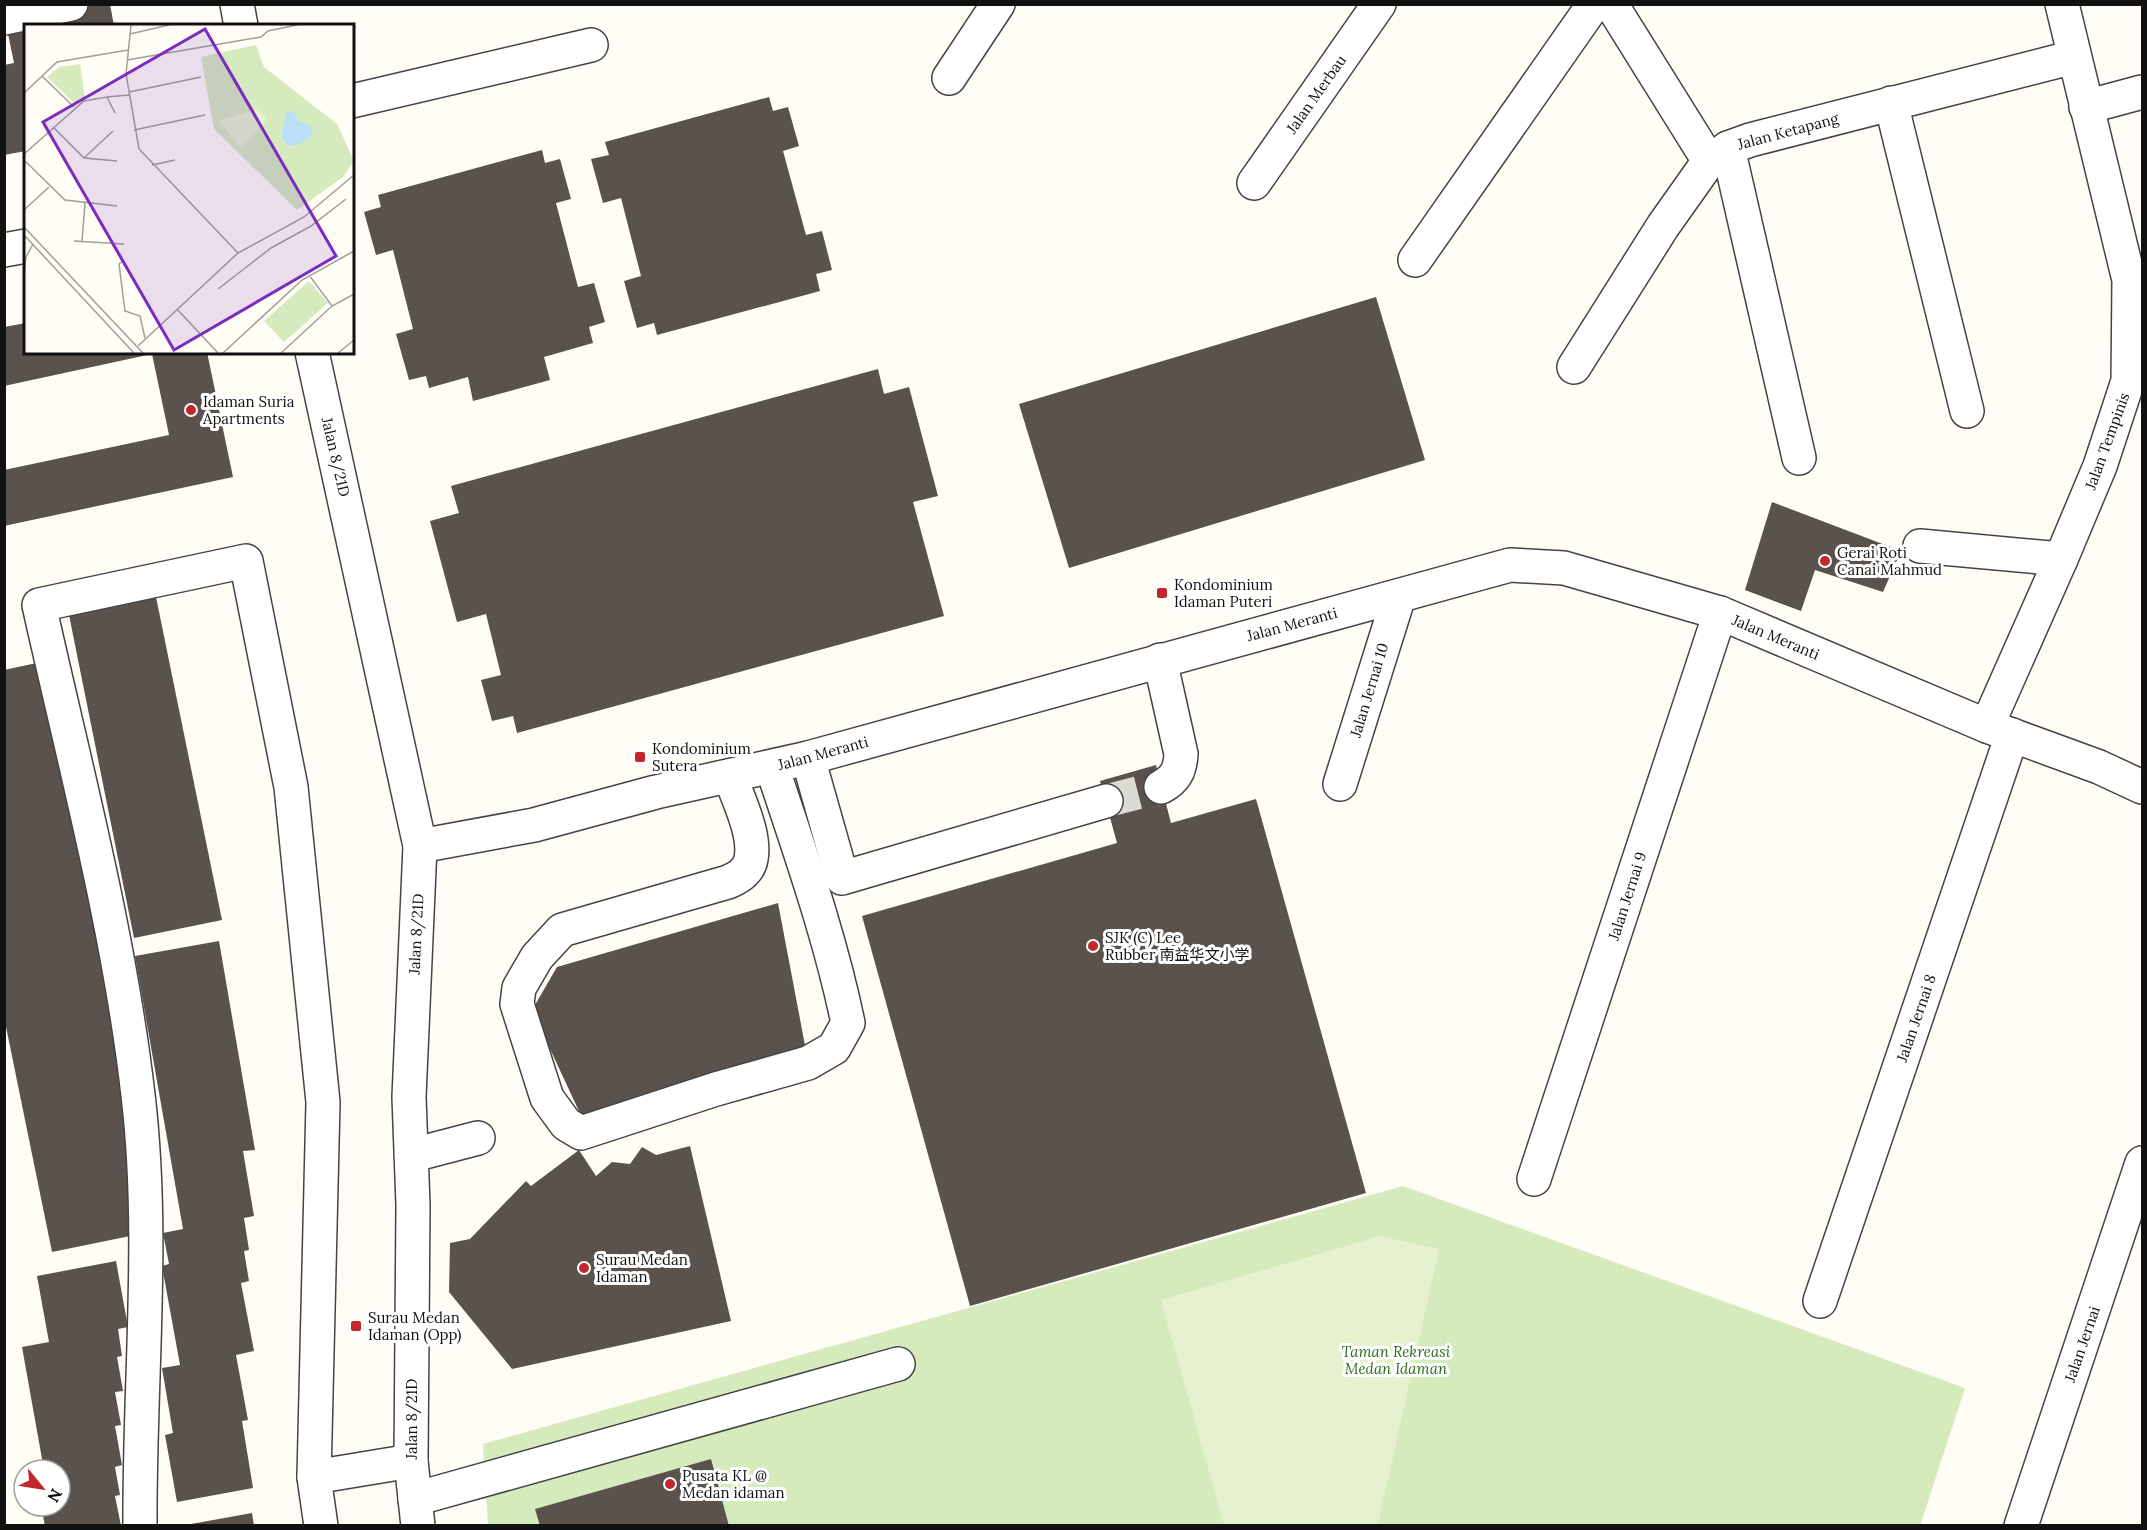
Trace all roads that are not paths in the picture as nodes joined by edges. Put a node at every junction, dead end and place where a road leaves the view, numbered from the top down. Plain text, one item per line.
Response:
1 (71, 4) edge
2 (237, 4) edge
3 (998, 4) edge
4 (1379, 4) edge
5 (1594, 4) edge
6 (1611, 4) edge
7 (2062, 4) edge
8 (4, 18) edge
9 (241, 24) edge
10 (591, 45) dead end
11 (2074, 57) junction
12 (949, 78) dead end
13 (2142, 92) edge
14 (354, 100) edge
15 (1891, 103) junction
16 (2086, 107) junction
17 (1719, 154) junction
18 (1254, 183) dead end
19 (24, 246) edge
20 (4, 250) edge
21 (1415, 260) dead end
22 (2136, 278) edge
23 (312, 354) edge
24 (1574, 367) dead end
25 (1967, 411) dead end
26 (1799, 458) dead end
27 (1920, 546) dead end
28 (2061, 559) junction
29 (1399, 596) junction
30 (1720, 613) junction
31 (1160, 660) junction
32 (1999, 730) junction
33 (808, 758) junction
34 (772, 767) junction
35 (730, 776) junction
36 (1340, 784) dead end
37 (1161, 787) tunnel mouth
38 (2142, 787) edge
39 (1106, 801) tunnel mouth
40 (420, 846) junction
41 (478, 1138) dead end
42 (412, 1155) junction
43 (2142, 1163) edge
44 (1534, 1179) dead end
45 (1820, 1301) dead end
46 (898, 1364) dead end
47 (315, 1485) junction
48 (414, 1491) edge
49 (140, 1526) edge
50 (321, 1526) edge
51 (2020, 1526) edge

1 - 8 street
2 - 9 street
3 - 12 street
4 - 18 street, Jalan Merbau
5 - 21 street
6 - 17 street
7 - 11 street, Jalan Tempinis
10 - 14 street
11 - 15 street, Jalan Ketapang
11 - 16 street, Jalan Tempinis
13 - 16 street
15 - 17 street, Jalan Ketapang
15 - 25 street
16 - 22 street, Jalan Tempinis
17 - 24 street
17 - 26 street
19 - 20 street
22 - 28 street, Jalan Tempinis
23 - 40 street, Jalan 8/21D
27 - 28 street
28 - 32 street, Jalan Tempinis
29 - 30 street, Jalan Meranti
29 - 31 street, Jalan Meranti
29 - 36 street, Jalan Jernai 10
30 - 32 street, Jalan Meranti
30 - 44 street, Jalan Jernai 9
31 - 33 street, Jalan Meranti
31 - 37 street
32 - 38 street, Jalan Meranti
32 - 45 street, Jalan Jernai 8
33 - 34 street, Jalan Meranti
33 - 39 street
34 - 35 street, Jalan Meranti
34 - 35 street
35 - 40 street, Jalan Meranti
40 - 42 street, Jalan 8/21D
41 - 42 street
42 - 48 street, Jalan 8/21D
43 - 51 street, Jalan Jernai
46 - 48 street
47 - 48 street
47 - 49 street
47 - 50 street

